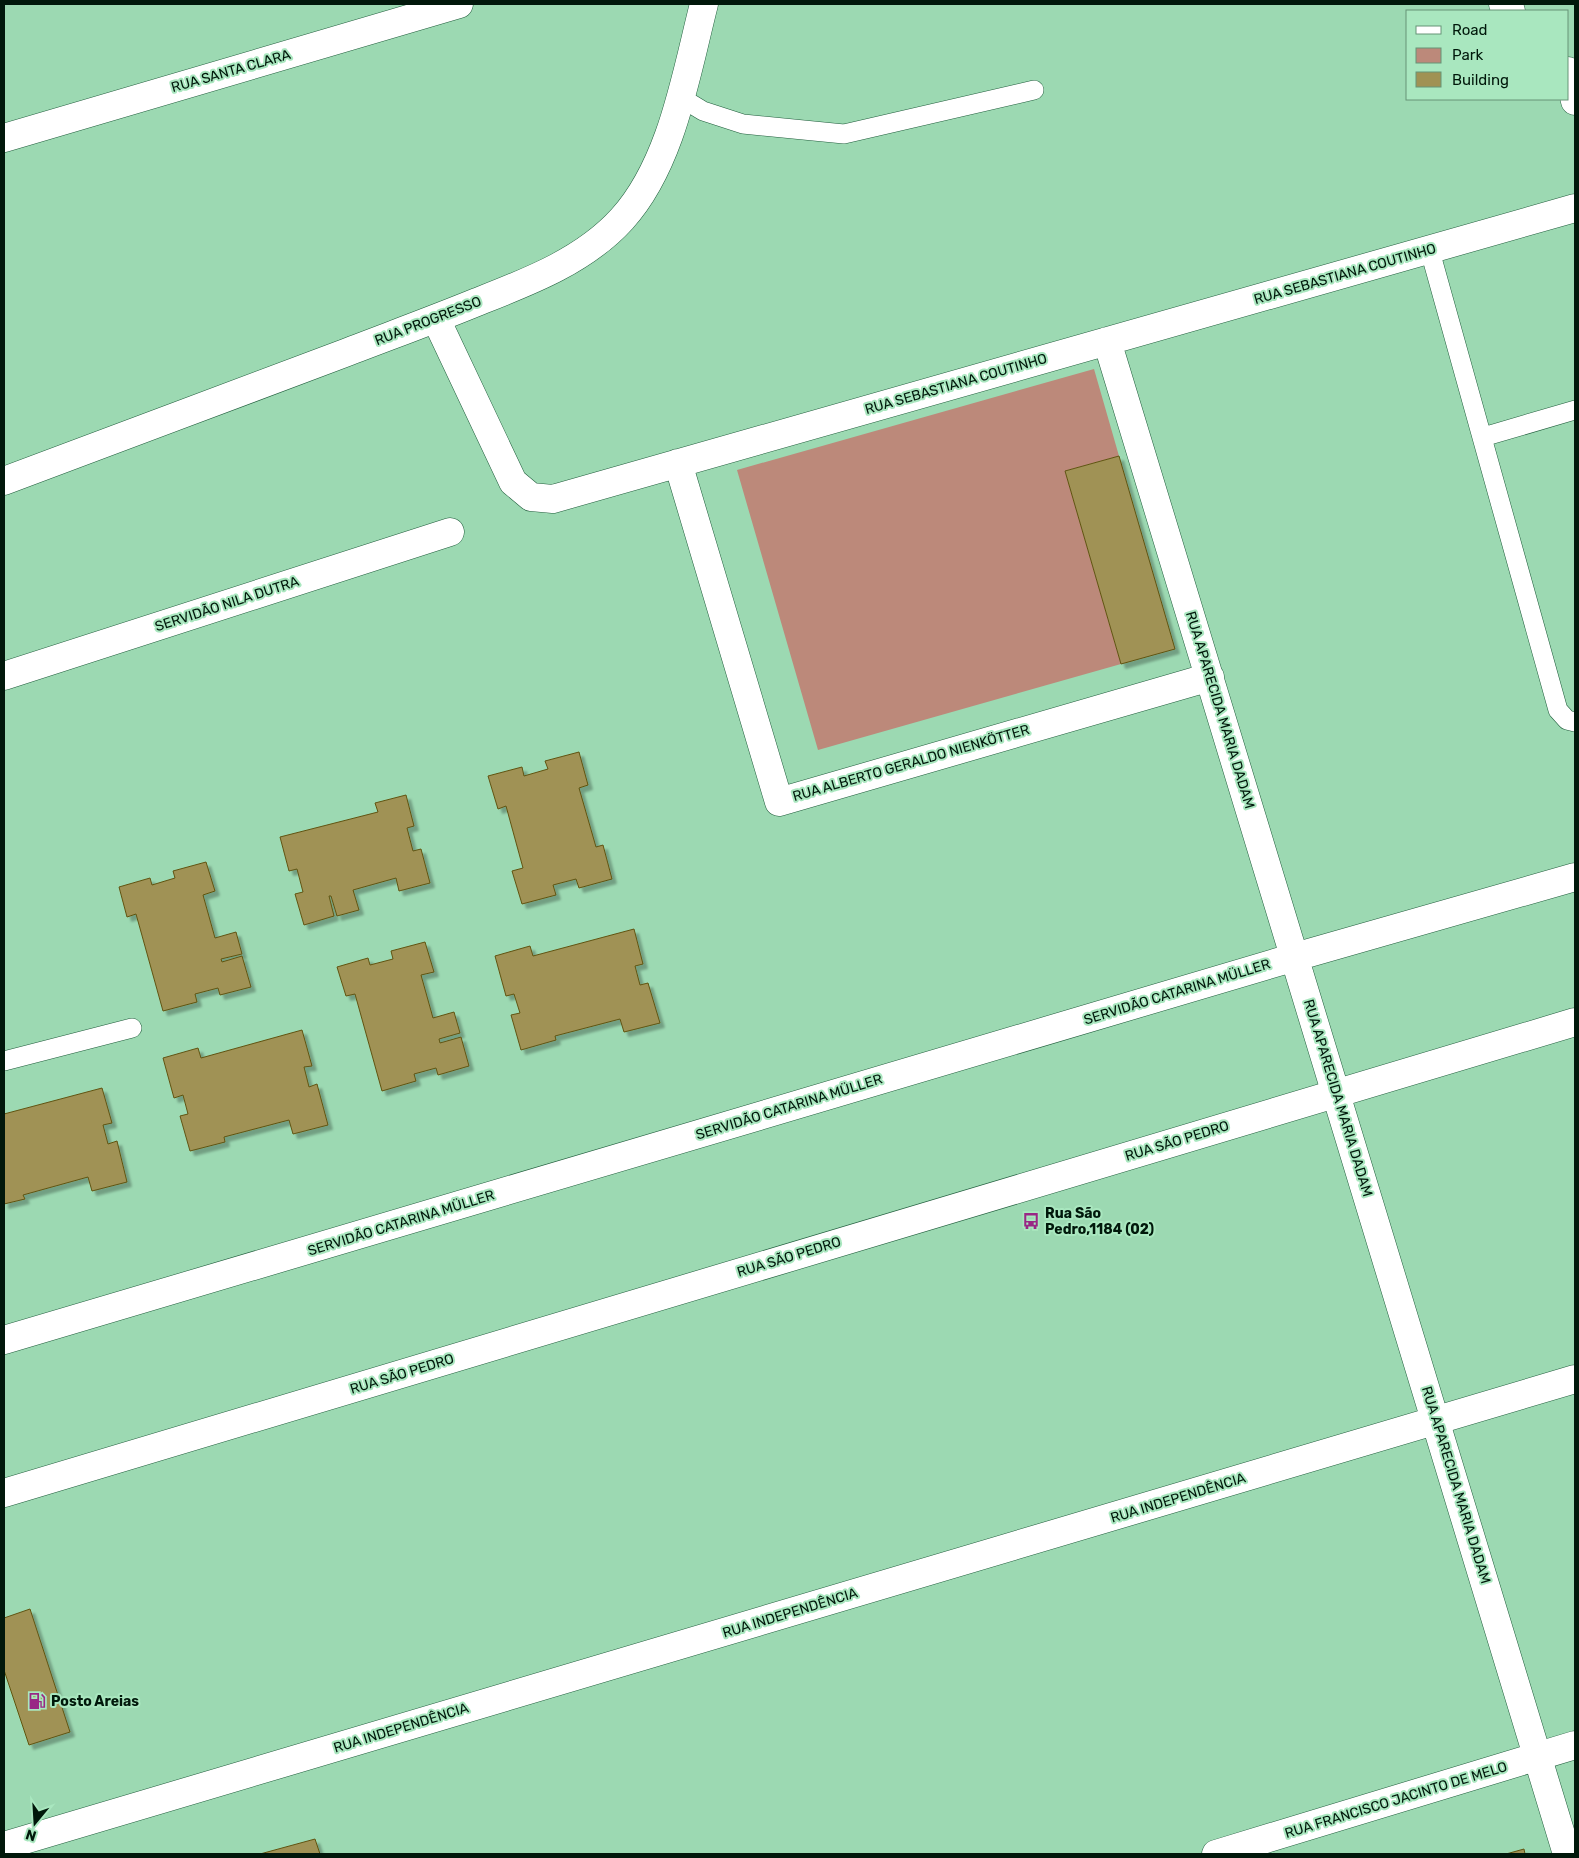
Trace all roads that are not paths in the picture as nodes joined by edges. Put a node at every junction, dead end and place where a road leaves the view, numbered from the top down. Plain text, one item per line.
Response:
1 (459, 4) edge
2 (704, 4) edge
3 (1569, 75) edge
4 (1034, 90) dead end
5 (680, 97) junction
6 (1575, 101) edge
7 (4, 138) edge
8 (1575, 208) edge
9 (1430, 250) junction
10 (436, 319) junction
11 (1108, 341) junction
12 (1575, 410) edge
13 (1483, 437) junction
14 (678, 463) junction
15 (4, 481) edge
16 (450, 532) dead end
17 (4, 676) edge
18 (1210, 676) junction
19 (1575, 722) edge
20 (1575, 877) edge
21 (1295, 958) junction
22 (1575, 1022) edge
23 (132, 1028) dead end
24 (4, 1061) edge
25 (1336, 1093) junction
26 (4, 1340) edge
27 (1575, 1380) edge
28 (1437, 1421) junction
29 (4, 1493) edge
30 (1575, 1745) edge
31 (1538, 1756) junction
32 (4, 1846) edge
33 (1216, 1854) edge
34 (1567, 1854) edge

1 - 7 street, RUA SANTA CLARA
2 - 5 street, RUA PROGRESSO
3 - 6 street
4 - 5 lane
5 - 10 street, RUA PROGRESSO
8 - 9 street, RUA SEBASTIANA COUTINHO
9 - 11 street, RUA SEBASTIANA COUTINHO
9 - 13 lane
10 - 14 street, RUA SEBASTIANA COUTINHO
10 - 15 street, RUA PROGRESSO
11 - 14 street, RUA SEBASTIANA COUTINHO
11 - 18 street, RUA APARECIDA MARIA DADAM
12 - 13 lane
13 - 19 lane
14 - 18 street, RUA ALBERTO GERALDO NIENKÖTTER
16 - 17 street, SERVIDÃO NILA DUTRA
18 - 21 street, RUA APARECIDA MARIA DADAM
20 - 21 street, SERVIDÃO CATARINA MÜLLER
21 - 25 street, RUA APARECIDA MARIA DADAM
21 - 26 street, SERVIDÃO CATARINA MÜLLER
22 - 25 street, RUA SÃO PEDRO
23 - 24 lane
25 - 28 street, RUA APARECIDA MARIA DADAM
25 - 29 street, RUA SÃO PEDRO
27 - 28 street, RUA INDEPENDÊNCIA
28 - 31 street, RUA APARECIDA MARIA DADAM
28 - 32 street, RUA INDEPENDÊNCIA
30 - 31 street, RUA FRANCISCO JACINTO DE MELO
31 - 33 street, RUA FRANCISCO JACINTO DE MELO
31 - 34 street, RUA APARECIDA MARIA DADAM

